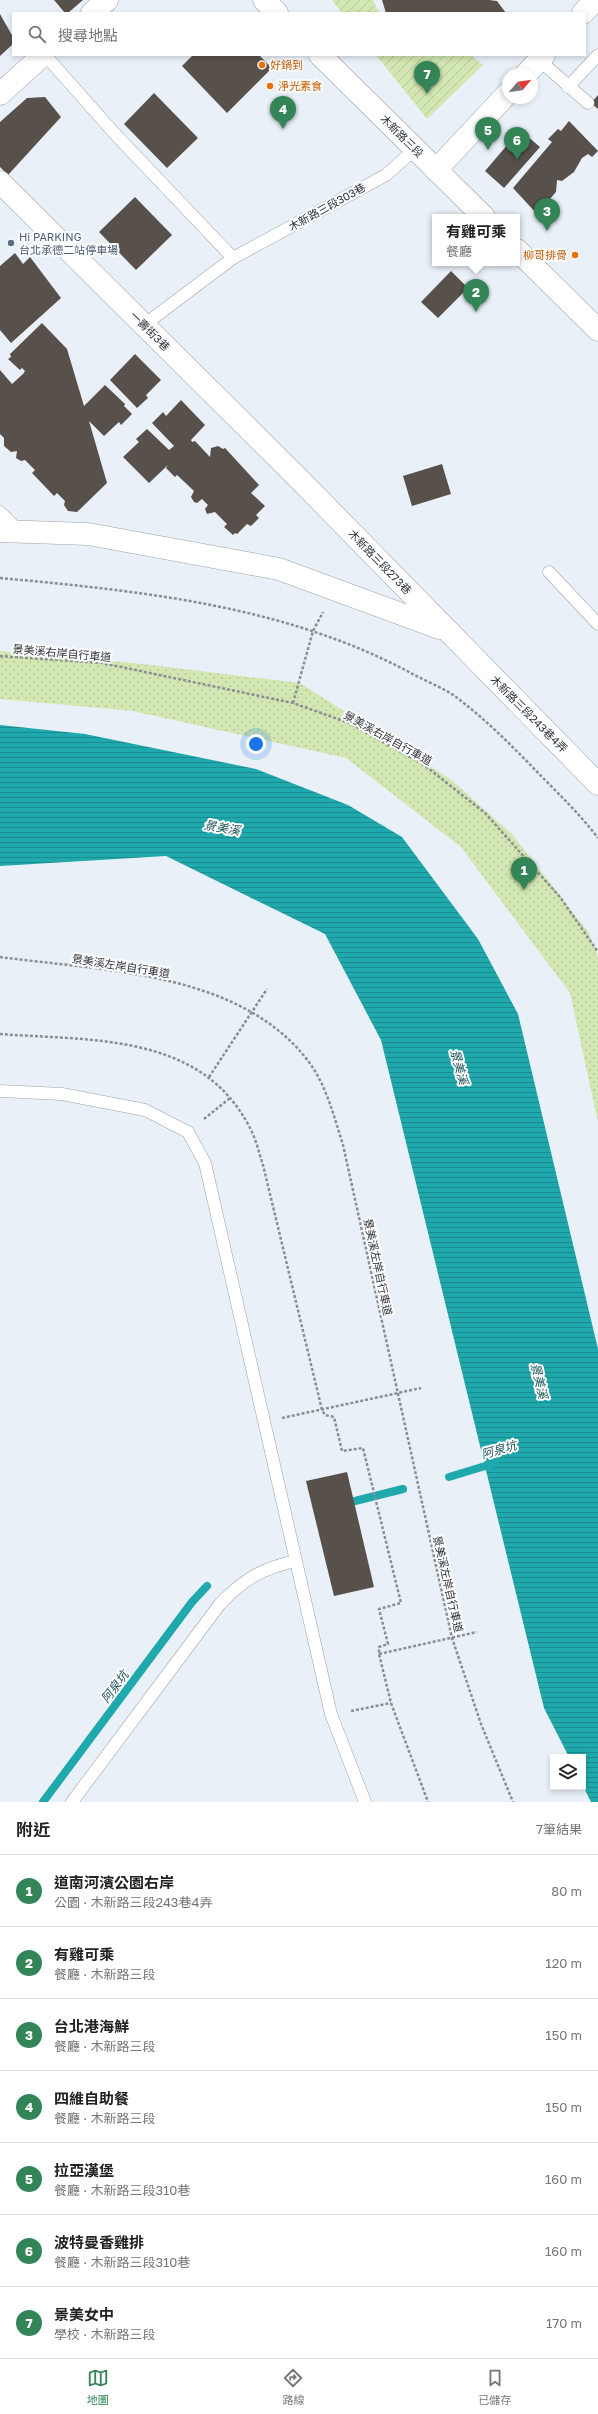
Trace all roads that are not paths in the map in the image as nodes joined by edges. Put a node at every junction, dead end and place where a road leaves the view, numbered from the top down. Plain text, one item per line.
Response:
1 (107, 0) edge
2 (264, 0) edge
3 (595, 0) edge
4 (93, 12) edge
5 (276, 12) edge
6 (584, 12) edge
7 (598, 55) edge
8 (43, 56) edge
9 (45, 56) edge
10 (321, 56) edge
11 (536, 63) edge
12 (568, 87) junction
13 (0, 94) edge
14 (502, 99) edge
15 (588, 104) dead end
16 (415, 149) junction
17 (436, 170) junction
18 (0, 182) edge
19 (481, 214) edge
20 (520, 253) edge
21 (233, 258) junction
22 (144, 325) junction
23 (598, 330) edge
24 (300, 480) joint
25 (0, 512) edge
26 (10, 531) edge
27 (549, 572) dead end
28 (598, 624) edge
29 (453, 637) junction
30 (598, 784) edge
31 (0, 1091) edge
32 (295, 1561) junction
33 (72, 1802) edge
34 (365, 1802) edge

1 - 4 street
2 - 5 street
3 - 6 street
7 - 12 lane
8 - 13 street
9 - 21 lane
10 - 16 street, 木新路三段
11 - 12 lane
12 - 15 lane
14 - 17 street
16 - 17 street, 木新路三段
16 - 21 lane, 木新路三段303巷
17 - 19 street, 木新路三段
18 - 22 street, 一壽街3巷
20 - 23 street
21 - 22 lane, 木新路三段303巷
22 - 24 street, 一壽街3巷
24 - 29 street, 木新路三段273巷
25 - 26 lane
26 - 29 street
27 - 28 lane
29 - 30 street, 木新路三段243巷4弄
31 - 32 lane
32 - 33 lane
32 - 34 lane

